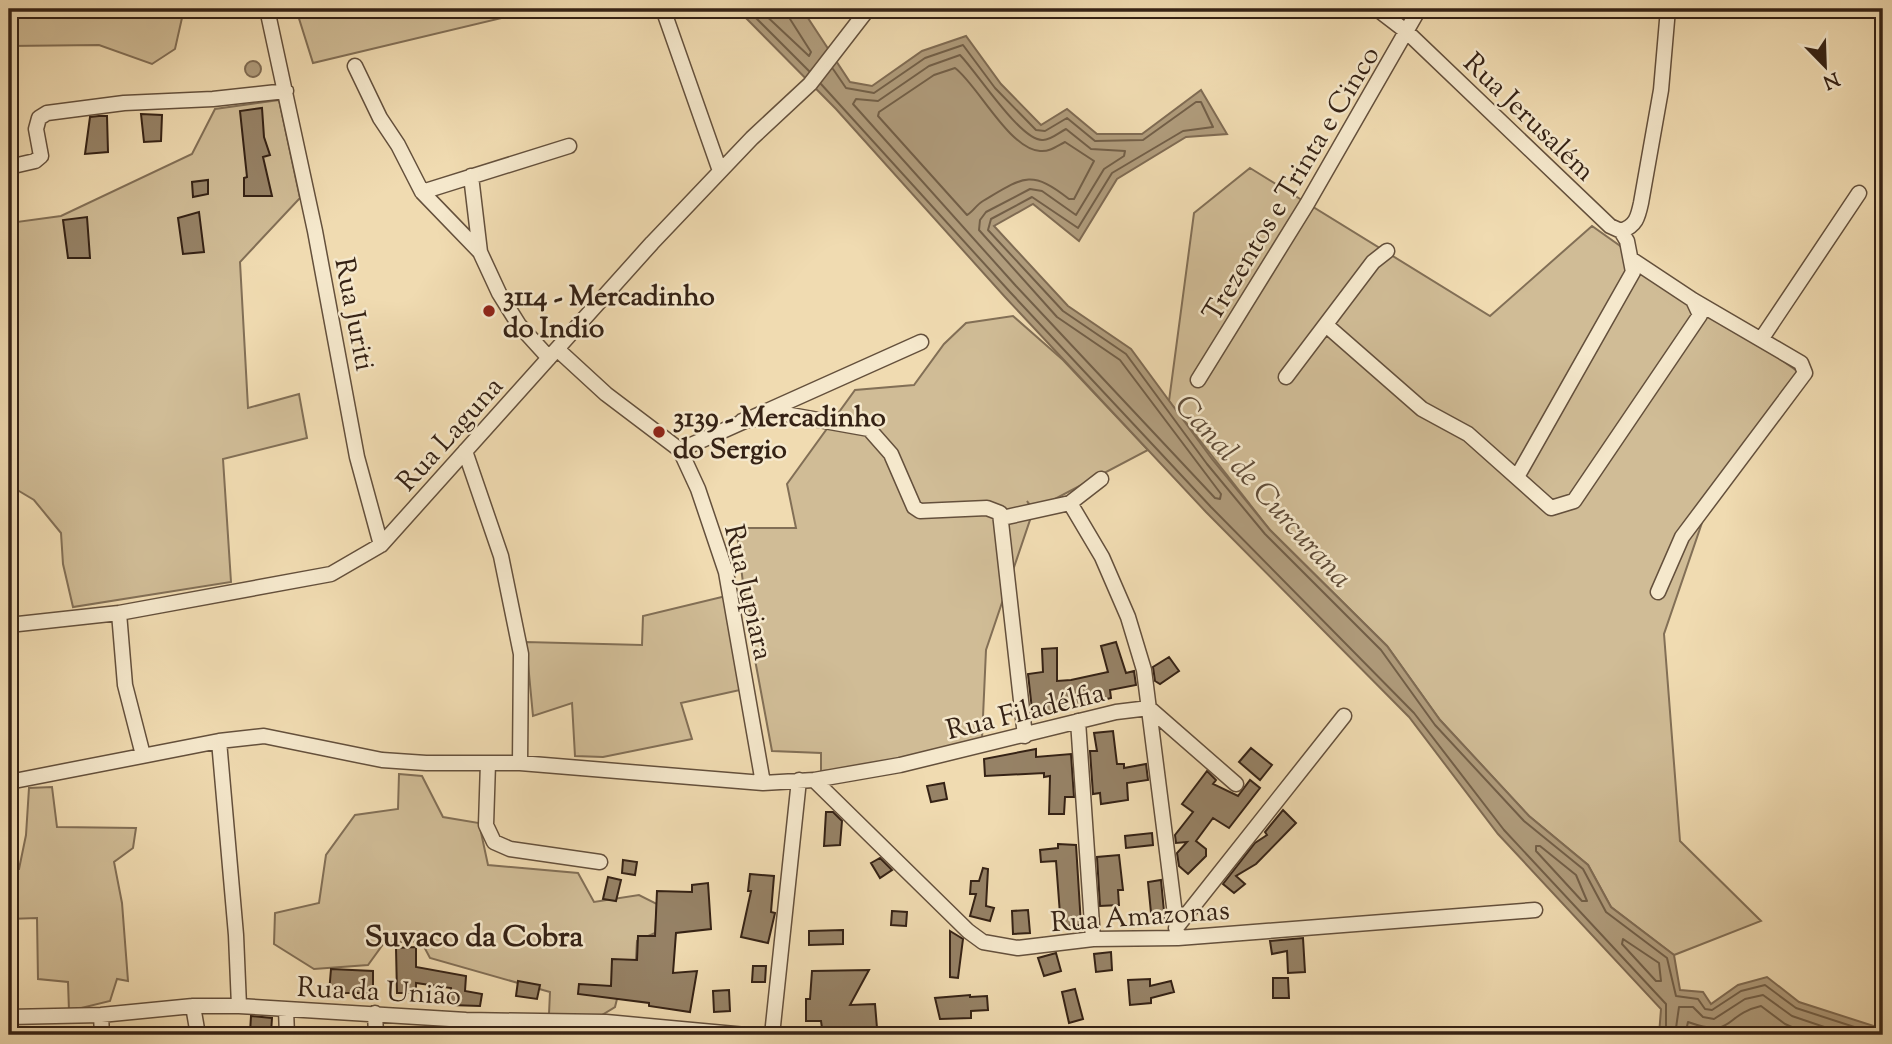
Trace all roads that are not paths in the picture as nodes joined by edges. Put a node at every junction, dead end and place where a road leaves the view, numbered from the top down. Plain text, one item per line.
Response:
1 (267, 9) edge
2 (663, 9) edge
3 (868, 9) edge
4 (1377, 9) edge
5 (1419, 9) edge
6 (1668, 9) edge
7 (1407, 32) junction
8 (355, 66) dead end
9 (286, 91) junction
10 (569, 146) dead end
11 (9, 167) edge
12 (720, 171) junction
13 (471, 177) junction
14 (422, 192) junction
15 (1859, 193) dead end
16 (1621, 231) junction
17 (1387, 251) dead end
18 (480, 252) junction
19 (1632, 259) junction
20 (1693, 300) junction
21 (1326, 325) junction
22 (1762, 338) junction
23 (921, 342) dead end
24 (553, 353) junction
25 (1286, 377) dead end
26 (1198, 380) dead end
27 (741, 421) junction
28 (680, 450) junction
29 (464, 452) junction
30 (1517, 477) junction
31 (1101, 479) dead end
32 (1070, 503) junction
33 (1002, 518) junction
34 (381, 545) junction
35 (1658, 592) dead end
36 (119, 614) junction
37 (9, 625) edge
38 (1149, 708) junction
39 (1344, 716) dead end
40 (1078, 721) junction
41 (1025, 736) junction
42 (219, 741) junction
43 (142, 755) junction
44 (488, 762) junction
45 (520, 763) junction
46 (807, 780) junction
47 (9, 782) edge
48 (763, 783) junction
49 (1236, 784) dead end
50 (600, 862) dead end
51 (1535, 910) dead end
52 (1177, 933) junction
53 (1093, 939) junction
54 (193, 1006) junction
55 (239, 1006) junction
56 (286, 1010) junction
57 (375, 1013) junction
58 (101, 1015) junction
59 (9, 1017) edge
60 (466, 1020) junction
61 (552, 1029) edge
62 (655, 1031) edge
63 (102, 1035) edge
64 (198, 1035) edge
65 (287, 1035) edge
66 (376, 1035) edge
67 (467, 1035) edge
68 (744, 1035) edge
69 (772, 1035) edge

1 - 9 street, Rua Juriti
2 - 12 street
3 - 12 street, Rua Laguna
4 - 7 street, Rua Jerusalém
5 - 7 street, Trezentos e Trinta e Cinco
6 - 16 street
7 - 16 street, Rua Jerusalém
7 - 26 street, Trezentos e Trinta e Cinco
8 - 14 street, Rua Jupiara
9 - 11 street
9 - 34 street, Rua Juriti
10 - 13 street
12 - 24 street, Rua Laguna
13 - 14 street
13 - 18 street, Rua Jupiara
14 - 18 street, Rua Jupiara
15 - 22 street
16 - 19 street
17 - 21 street
18 - 24 street, Rua Jupiara
19 - 20 street
19 - 30 street
20 - 22 street
20 - 30 street
21 - 25 street
21 - 30 street
22 - 35 street
23 - 27 street
24 - 28 street, Rua Jupiara
24 - 29 street, Rua Laguna
27 - 28 street
27 - 33 street
28 - 48 street, Rua Jupiara
29 - 34 street, Rua Laguna
29 - 45 street
31 - 32 street
32 - 33 street
32 - 38 street
33 - 41 street
34 - 36 street, Rua Laguna
36 - 37 street, Rua Laguna
36 - 43 street
38 - 40 street, Rua Filadélfia
38 - 49 street, Rua Filadélfia
38 - 52 street
39 - 52 street
40 - 41 street, Rua Filadélfia
40 - 53 street
41 - 46 street, Rua Filadélfia
42 - 43 street, Rua Filadélfia
42 - 44 street, Rua Filadélfia
42 - 55 street
43 - 47 street, Rua Filadélfia
44 - 45 street, Rua Filadélfia
44 - 50 street
45 - 48 street, Rua Filadélfia
46 - 48 street, Rua Filadélfia
46 - 53 street, Rua Amazonas
46 - 69 street
51 - 52 street, Rua Amazonas
52 - 53 street, Rua Amazonas
54 - 55 street, Rua da União
54 - 58 street, Rua da União
54 - 64 street
55 - 56 street, Rua da União
56 - 57 street, Rua da União
56 - 65 street
57 - 60 street, Rua da União
57 - 66 street
58 - 59 street, Rua da União
58 - 63 street
60 - 61 street, Rua da União
60 - 67 street
61 - 62 street, Rua da União
62 - 68 street, Rua da União

